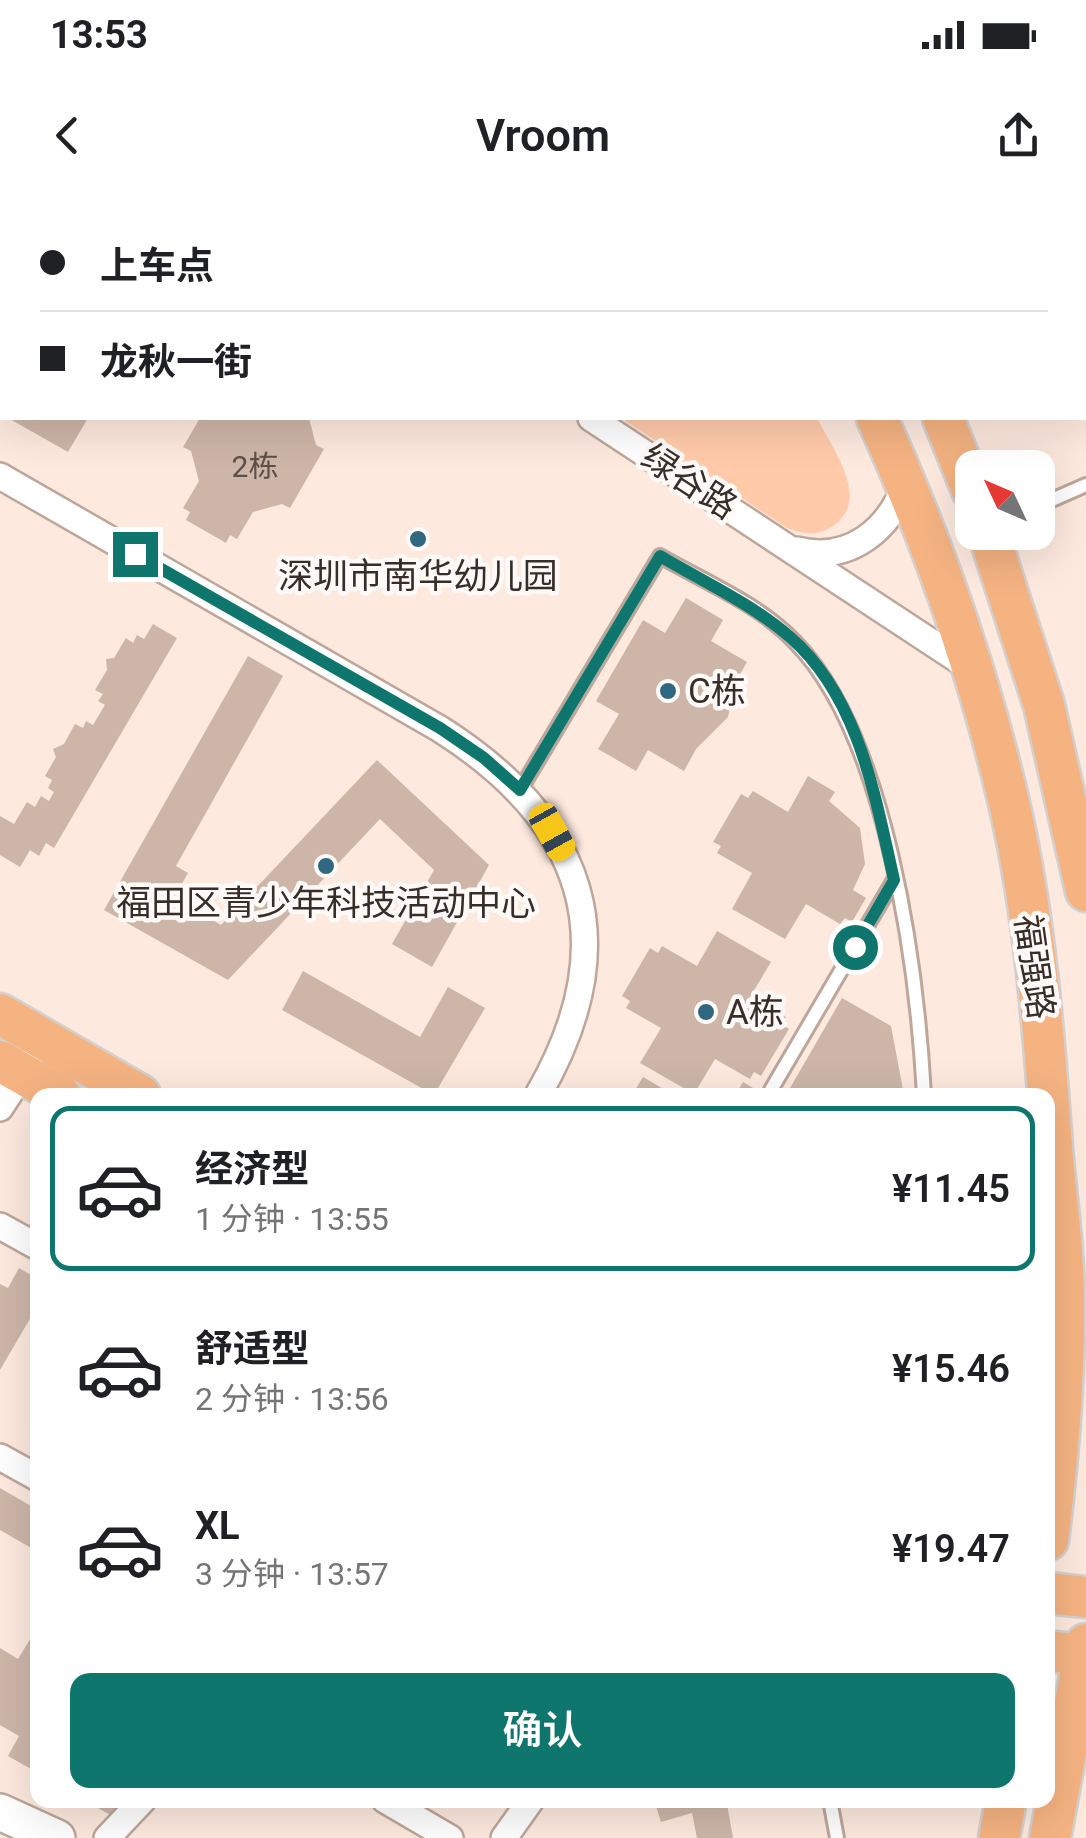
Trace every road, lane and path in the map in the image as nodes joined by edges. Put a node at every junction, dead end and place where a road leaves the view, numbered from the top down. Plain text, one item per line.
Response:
1 (594, 420) edge
2 (878, 420) edge
3 (944, 420) edge
4 (956, 450) edge
5 (0, 476) edge
6 (906, 482) junction
7 (1086, 485) edge
8 (1055, 499) edge
9 (788, 547) junction
10 (994, 550) edge
11 (975, 671) junction
12 (520, 790) junction
13 (894, 880) junction
14 (1086, 890) edge
15 (0, 1014) edge
16 (44, 1040) junction
17 (11, 1067) edge
18 (48, 1088) edge
19 (128, 1088) edge
20 (541, 1088) edge
21 (772, 1088) edge
22 (924, 1088) edge
23 (1048, 1088) edge
24 (0, 1108) edge
25 (1055, 1178) edge
26 (0, 1226) edge
27 (30, 1242) edge
28 (1055, 1424) edge
29 (0, 1456) edge
30 (30, 1473) edge
31 (1055, 1594) edge
32 (1086, 1597) edge
33 (1076, 1652) edge
34 (1086, 1750) edge
35 (1055, 1802) edge
36 (135, 1808) edge
37 (399, 1808) edge
38 (525, 1808) edge
39 (831, 1808) edge
40 (0, 1812) edge
41 (1052, 1823) edge
42 (57, 1838) edge
43 (107, 1838) edge
44 (450, 1838) edge
45 (504, 1838) edge
46 (837, 1838) edge

1 - 9 street, 绿谷路
2 - 6 main road, 福强路
3 - 4 main road
5 - 12 street
6 - 9 street, 绿谷路
6 - 11 main road, 福强路
7 - 8 lane
9 - 11 street, 绿谷路
10 - 14 main road, 福强路
11 - 23 main road, 福强路
12 - 13 lane
12 - 20 street
13 - 21 lane
13 - 22 lane
15 - 16 main road
16 - 17 street
16 - 19 main road
17 - 18 main road
17 - 24 street
25 - 28 main road, 福强路
26 - 27 street
29 - 30 street
31 - 32 main road
33 - 35 main road
34 - 41 main road
36 - 43 street
37 - 44 street
38 - 45 street
39 - 46 lane
40 - 42 street

